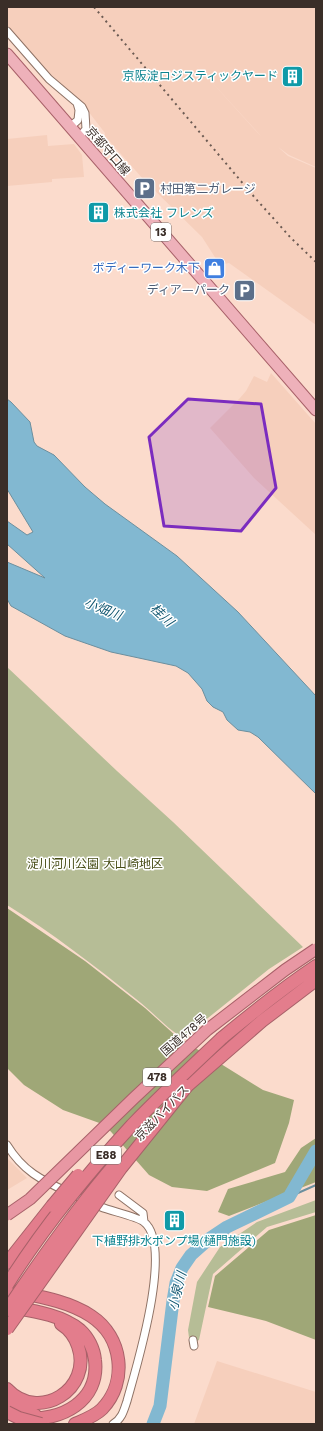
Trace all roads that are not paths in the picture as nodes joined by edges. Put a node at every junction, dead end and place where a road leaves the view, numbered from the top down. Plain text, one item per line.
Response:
1 (7, 31) edge
2 (7, 54) edge
3 (77, 103) junction
4 (74, 123) junction
5 (82, 133) junction
6 (316, 410) edge
7 (316, 949) edge
8 (316, 966) edge
9 (316, 980) edge
10 (222, 1038) junction
11 (187, 1086) junction
12 (7, 1145) edge
13 (119, 1195) dead end
14 (7, 1215) edge
15 (144, 1222) junction
16 (26, 1237) junction
17 (7, 1257) edge
18 (7, 1263) edge
19 (7, 1285) edge
20 (7, 1290) edge
21 (7, 1297) edge
22 (7, 1306) edge
23 (7, 1310) edge
24 (38, 1313) junction
25 (7, 1329) edge
26 (7, 1389) edge
27 (7, 1403) edge
28 (7, 1412) edge
29 (7, 1416) edge
30 (52, 1420) edge
31 (75, 1423) edge
32 (41, 1424) edge
33 (113, 1424) edge

1 - 3 street
2 - 4 main road, 京都守口線 / 13
3 - 4 street
3 - 5 street
4 - 5 main road, 京都守口線 / 13
5 - 6 main road, 京都守口線 / 13
7 - 14 highway, 国道478号 / 478, bridge
8 - 10 highway, 京滋バイパス / E88
9 - 11 highway, 京滋バイパス / E88
10 - 16 highway, E88, bridge
10 - 19 highway, 京滋バイパス / E88, bridge
11 - 23 highway, 京滋バイパス / E88, bridge
11 - 25 highway, bridge
12 - 15 street
13 - 15 street
15 - 33 street
16 - 17 highway
16 - 18 highway, E88
20 - 31 highway
21 - 30 highway
22 - 24 highway
24 - 26 highway
24 - 30 highway
27 - 30 highway
28 - 32 highway, bridge
29 - 30 highway

